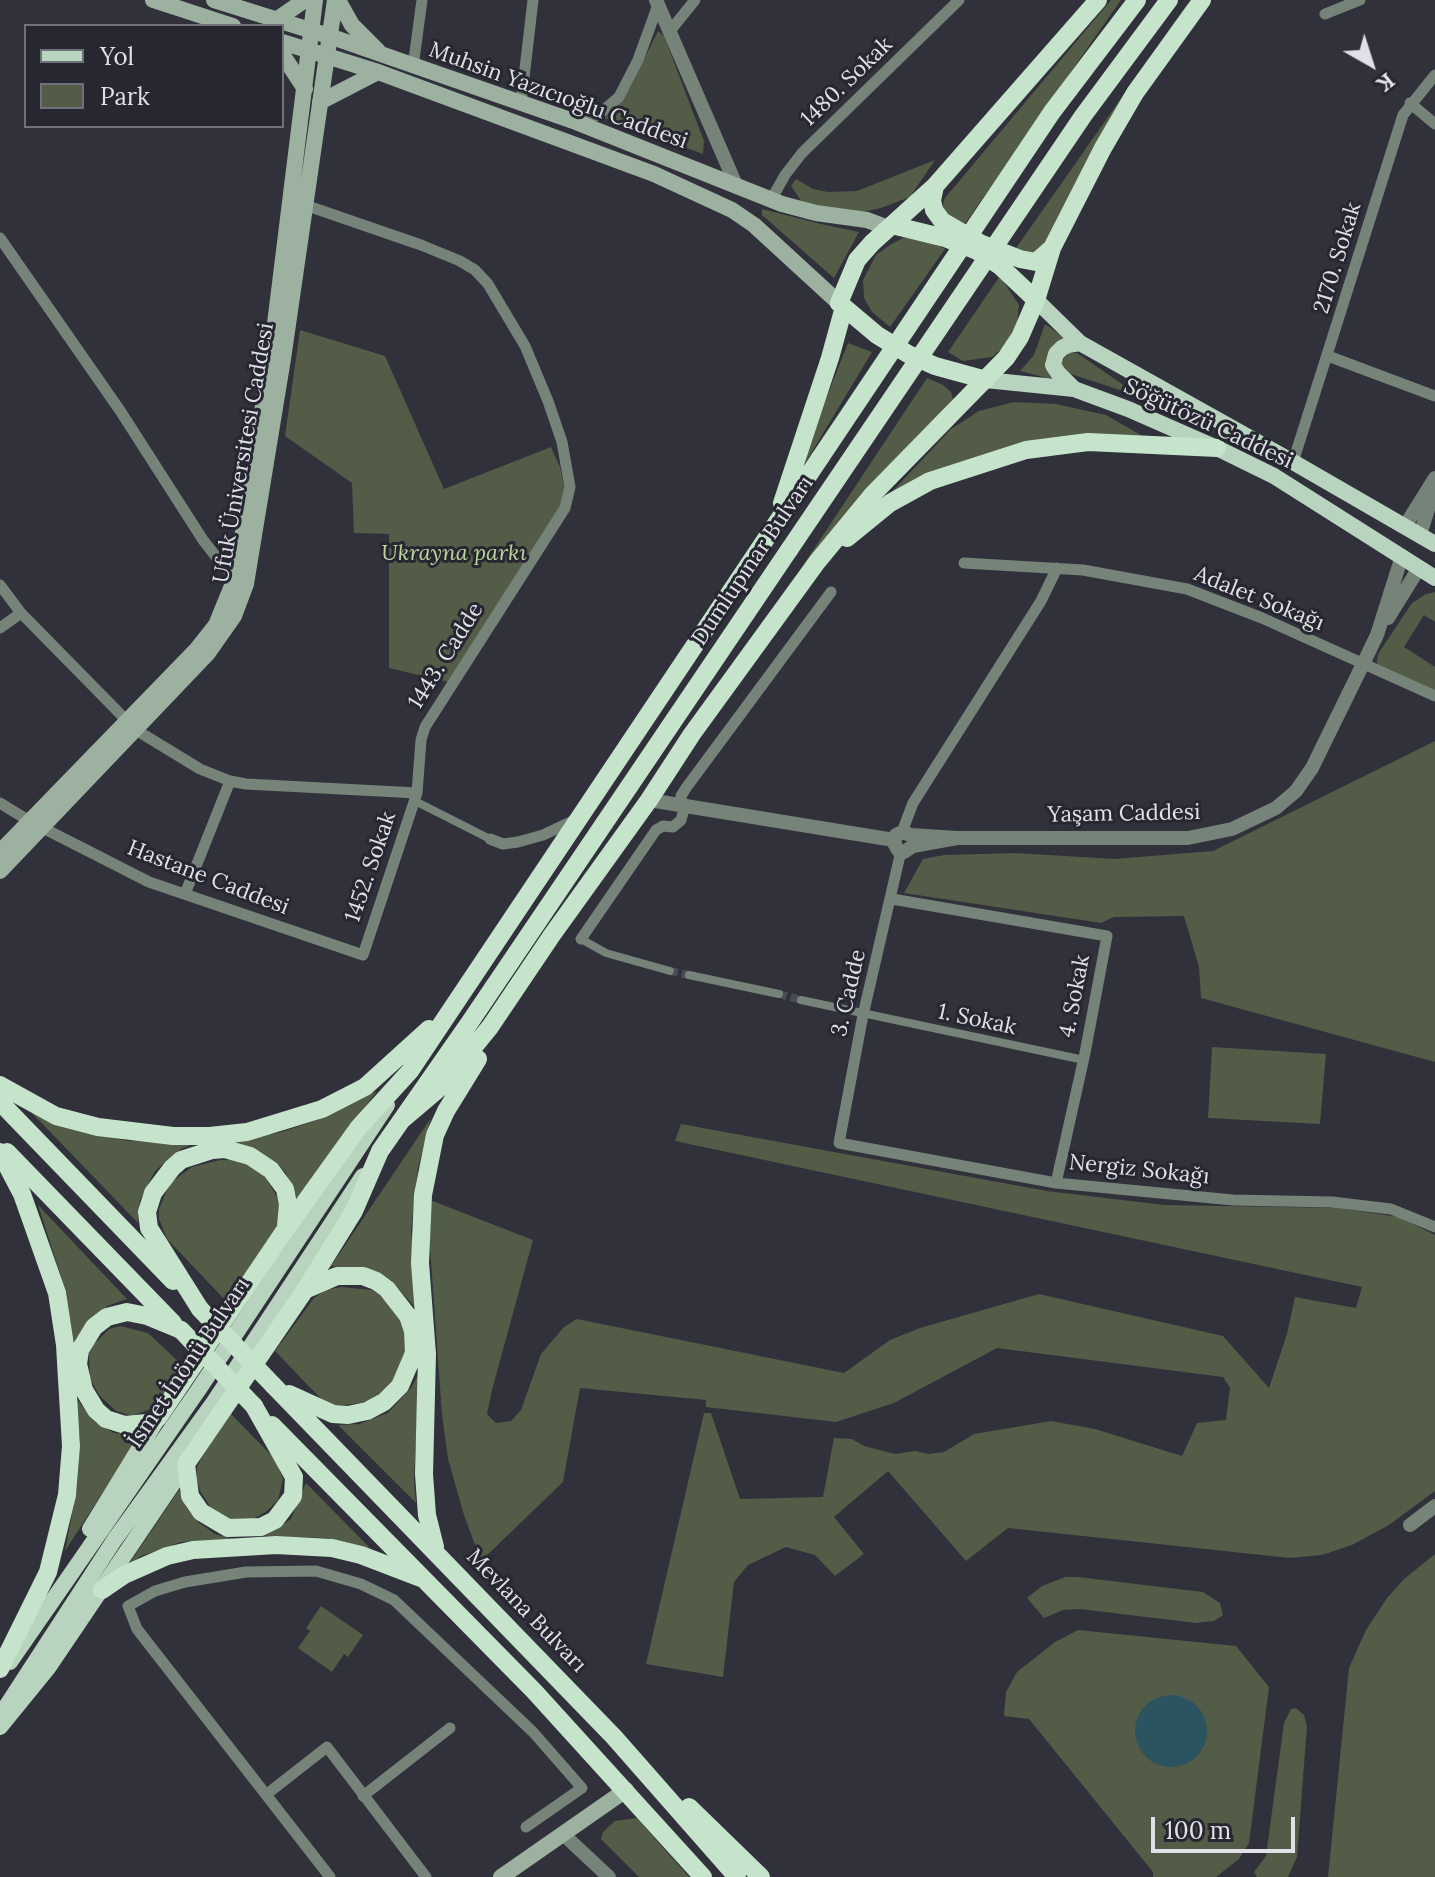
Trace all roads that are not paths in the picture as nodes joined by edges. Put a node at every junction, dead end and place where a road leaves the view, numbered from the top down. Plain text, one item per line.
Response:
1 (153, 0) edge
2 (214, 0) edge
3 (305, 0) edge
4 (315, 0) edge
5 (337, 0) edge
6 (422, 0) edge
7 (533, 0) edge
8 (695, 0) edge
9 (959, 0) edge
10 (1098, 0) edge
11 (1137, 0) edge
12 (1169, 0) edge
13 (1202, 0) edge
14 (1340, 0) edge
15 (1360, 0) edge
16 (657, 3) edge
17 (276, 20) junction
18 (227, 24) edge
19 (670, 31) junction
20 (313, 32) junction
21 (332, 37) junction
22 (284, 43) edge
23 (310, 51) junction
24 (328, 56) junction
25 (284, 57) edge
26 (380, 64) junction
27 (413, 67) junction
28 (1435, 75) edge
29 (305, 89) junction
30 (320, 102) junction
31 (521, 103) junction
32 (1410, 103) junction
33 (576, 122) junction
34 (1435, 124) edge
35 (736, 185) junction
36 (935, 186) junction
37 (771, 200) junction
38 (298, 202) junction
39 (890, 227) junction
40 (0, 238) edge
41 (1052, 248) junction
42 (4, 253) edge
43 (1036, 300) junction
44 (841, 305) junction
45 (1080, 343) junction
46 (1328, 356) junction
47 (986, 380) junction
48 (1074, 389) junction
49 (1435, 396) edge
50 (1217, 448) junction
51 (1293, 462) junction
52 (1435, 478) edge
53 (1435, 487) edge
54 (775, 526) junction
55 (1405, 526) junction
56 (1420, 535) junction
57 (1435, 544) edge
58 (789, 550) junction
59 (1402, 556) junction
60 (817, 562) junction
61 (964, 563) dead end
62 (1057, 568) junction
63 (1419, 568) junction
64 (1435, 578) edge
65 (241, 580) junction
66 (0, 585) edge
67 (831, 592) dead end
68 (21, 613) junction
69 (0, 628) edge
70 (1377, 635) junction
71 (1363, 664) junction
72 (1435, 696) edge
73 (132, 725) junction
74 (692, 734) junction
75 (230, 781) junction
76 (416, 797) junction
77 (649, 800) junction
78 (0, 803) edge
79 (683, 805) junction
80 (579, 819) junction
81 (37, 825) junction
82 (490, 839) joint
83 (904, 841) junction
84 (0, 852) edge
85 (0, 871) edge
86 (185, 894) junction
87 (892, 899) junction
88 (552, 935) junction
89 (581, 939) joint
90 (363, 955) joint
91 (670, 971) tunnel mouth
92 (689, 975) tunnel mouth
93 (779, 994) tunnel mouth
94 (801, 1000) tunnel mouth
95 (457, 1002) junction
96 (863, 1015) junction
97 (1084, 1060) junction
98 (410, 1071) junction
99 (0, 1085) edge
100 (0, 1102) edge
101 (402, 1120) junction
102 (839, 1143) joint
103 (0, 1144) edge
104 (380, 1151) junction
105 (0, 1152) edge
106 (1056, 1183) junction
107 (1435, 1227) edge
108 (285, 1230) junction
109 (305, 1290) junction
110 (200, 1309) junction
111 (181, 1330) junction
112 (273, 1385) junction
113 (254, 1406) junction
114 (158, 1418) junction
115 (186, 1464) junction
116 (1435, 1506) edge
117 (1410, 1525) dead end
118 (437, 1553) junction
119 (426, 1580) junction
120 (64, 1584) junction
121 (102, 1590) junction
122 (0, 1669) edge
123 (0, 1676) edge
124 (0, 1716) edge
125 (0, 1727) edge
126 (450, 1728) dead end
127 (614, 1737) junction
128 (626, 1790) junction
129 (267, 1794) junction
130 (363, 1796) junction
131 (526, 1827) dead end
132 (564, 1835) junction
133 (330, 1877) edge
134 (426, 1877) edge
135 (501, 1877) edge
136 (609, 1877) edge
137 (703, 1877) edge
138 (737, 1877) edge
139 (761, 1877) edge

1 - 18 main road
2 - 17 main road, Muhsin Yazıcıoğlu Caddesi
3 - 17 main road
4 - 20 main road, Ufuk Üniversitesi Caddesi
5 - 21 main road, Ufuk Üniversitesi Caddesi
5 - 26 main road
6 - 27 street
7 - 31 street
8 - 19 street
9 - 37 street, 1480. Sokak
10 - 36 highway, Dumlupınar Bulvarı
11 - 54 highway, Dumlupınar Bulvarı, bridge
12 - 58 highway, Dumlupınar Bulvarı, bridge
13 - 41 highway
14 - 15 street
16 - 19 street
16 - 33 street
17 - 20 main road, Muhsin Yazıcıoğlu Caddesi
19 - 35 street
20 - 21 main road, Muhsin Yazıcıoğlu Caddesi
20 - 23 main road, Ufuk Üniversitesi Caddesi
21 - 24 main road, Ufuk Üniversitesi Caddesi
21 - 26 main road, Muhsin Yazıcıoğlu Caddesi
22 - 23 main road, Muhsin Yazıcıoğlu Caddesi
23 - 24 main road, Muhsin Yazıcıoğlu Caddesi
23 - 29 main road, Ufuk Üniversitesi Caddesi
24 - 26 main road, Muhsin Yazıcıoğlu Caddesi
24 - 30 main road, Ufuk Üniversitesi Caddesi
25 - 29 main road
26 - 27 main road, Muhsin Yazıcıoğlu Caddesi
26 - 30 main road
26 - 44 main road, Muhsin Yazıcıoğlu Caddesi
27 - 31 main road, Muhsin Yazıcıoğlu Caddesi
28 - 32 street, 2170. Sokak
29 - 38 main road, Ufuk Üniversitesi Caddesi
30 - 38 main road, Ufuk Üniversitesi Caddesi
31 - 33 main road, Muhsin Yazıcıoğlu Caddesi
32 - 34 street
32 - 46 street, 2170. Sokak
33 - 35 main road, Muhsin Yazıcıoğlu Caddesi
35 - 37 main road, Muhsin Yazıcıoğlu Caddesi
36 - 39 highway, Dumlupınar Bulvarı
36 - 41 highway
37 - 39 main road, Muhsin Yazıcıoğlu Caddesi
38 - 65 main road, Ufuk Üniversitesi Caddesi
38 - 76 street, 1443. Cadde
39 - 43 highway
39 - 44 highway, Dumlupınar Bulvarı
40 - 42 street
41 - 43 highway
42 - 65 street
43 - 45 main road, Söğütözü Caddesi
43 - 47 highway
44 - 47 highway
44 - 54 highway, Dumlupınar Bulvarı
45 - 48 main road
45 - 51 main road, Söğütözü Caddesi
46 - 49 street
46 - 51 street, 2170. Sokak
47 - 48 main road, Söğütözü Caddesi
47 - 60 highway
48 - 50 main road, Söğütözü Caddesi
50 - 59 main road, Söğütözü Caddesi
50 - 60 highway
51 - 55 main road, Söğütözü Caddesi
52 - 55 street
53 - 56 street
54 - 80 highway, Dumlupınar Bulvarı
55 - 56 main road, Söğütözü Caddesi
55 - 59 main road
56 - 57 main road, Söğütözü Caddesi
56 - 63 main road
58 - 74 highway
58 - 101 highway, Dumlupınar Bulvarı
59 - 63 main road, Söğütözü Caddesi
59 - 70 street, Yaşam Caddesi
60 - 74 highway
61 - 62 street, Adalet Sokağı
62 - 71 street, Adalet Sokağı
62 - 83 street, 3. Cadde
63 - 64 main road, Söğütözü Caddesi
63 - 70 street, Yaşam Caddesi
65 - 73 main road, Ufuk Üniversitesi Caddesi
66 - 68 street
67 - 79 street
68 - 69 street
68 - 73 street
70 - 71 street, Yaşam Caddesi
71 - 72 street, Adalet Sokağı
71 - 83 street, Yaşam Caddesi
73 - 75 street
73 - 81 main road, Ufuk Üniversitesi Caddesi
74 - 77 highway
75 - 76 street
75 - 86 street
76 - 82 street
76 - 90 street, 1452. Sokak
77 - 79 street, Yaşam Caddesi
77 - 88 highway
78 - 81 street, Hastane Caddesi
79 - 83 street, Yaşam Caddesi
79 - 89 street
80 - 82 street
80 - 95 highway, Dumlupınar Bulvarı
81 - 84 main road, Ufuk Üniversitesi Caddesi
81 - 85 main road, Ufuk Üniversitesi Caddesi
81 - 86 street, Hastane Caddesi
83 - 87 street, 3. Cadde
86 - 90 street, Hastane Caddesi
87 - 96 street, 3. Cadde
87 - 97 street, 4. Sokak
88 - 101 highway
88 - 118 highway
89 - 91 street
92 - 93 street
94 - 96 street, 1. Sokak
95 - 98 highway, Dumlupınar Bulvarı
95 - 99 highway
96 - 97 street, 1. Sokak
96 - 102 street, 3. Cadde
97 - 106 street, 4. Sokak
98 - 108 highway, Dumlupınar Bulvarı
98 - 120 main road, İsmet İnönü Bulvarı
100 - 110 highway
101 - 104 highway, Dumlupınar Bulvarı
102 - 106 street, Nergiz Sokağı
103 - 111 highway
104 - 109 highway, Dumlupınar Bulvarı
104 - 124 main road, İsmet İnönü Bulvarı
105 - 122 highway
106 - 107 street, Nergiz Sokağı
108 - 110 highway
108 - 114 highway, Dumlupınar Bulvarı
109 - 112 highway
109 - 115 highway, Dumlupınar Bulvarı
110 - 112 highway, Mevlana Bulvarı, bridge
111 - 113 highway, bridge
111 - 114 highway
112 - 118 highway, Mevlana Bulvarı
113 - 115 highway
113 - 119 highway
114 - 120 main road
115 - 121 main road
116 - 117 street
118 - 127 highway, Mevlana Bulvarı
119 - 121 highway
119 - 128 highway
120 - 123 main road, İsmet İnönü Bulvarı
121 - 125 main road
126 - 130 street
127 - 138 highway, Mevlana Bulvarı
127 - 139 highway
128 - 132 main road
128 - 137 highway
129 - 130 street
129 - 131 street
129 - 133 street
130 - 134 street
132 - 135 main road
132 - 136 street

